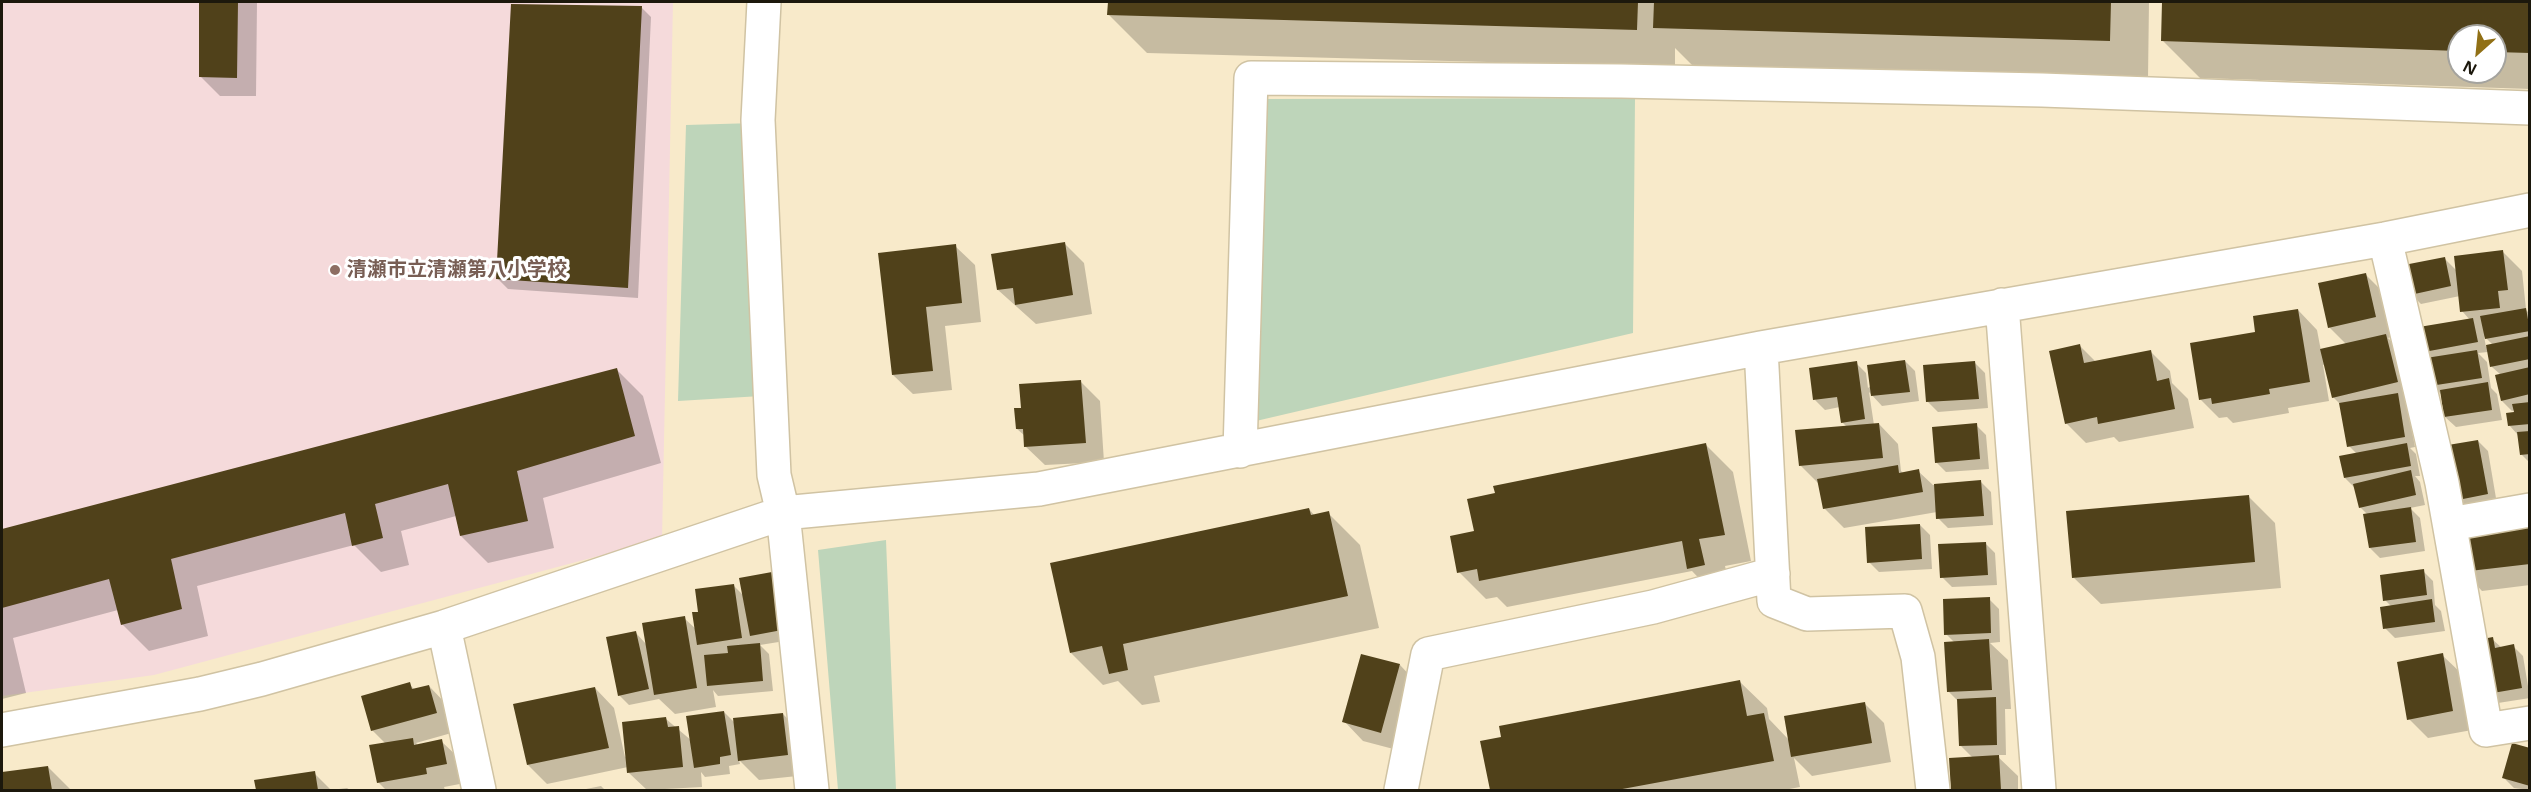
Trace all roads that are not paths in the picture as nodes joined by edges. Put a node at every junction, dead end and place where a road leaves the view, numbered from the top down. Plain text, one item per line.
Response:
1 (764, 2) edge
2 (2529, 108) edge
3 (2527, 219) edge
4 (2385, 239) junction
5 (2002, 305) junction
6 (1761, 348) junction
7 (1240, 451) junction
8 (2529, 510) edge
9 (783, 513) junction
10 (2450, 524) junction
11 (1773, 574) junction
12 (444, 627) junction
13 (2529, 723) edge
14 (2, 730) edge
15 (479, 790) edge
16 (812, 790) edge
17 (1401, 790) edge
18 (1933, 790) edge
19 (2039, 790) edge

1 - 9 street
2 - 7 street
3 - 4 street
4 - 5 street
4 - 10 street
5 - 6 street
5 - 19 street
6 - 7 street
6 - 11 street
7 - 9 street
8 - 10 street
9 - 12 street
9 - 16 street
10 - 13 street
11 - 17 street
11 - 18 street
12 - 14 street
12 - 15 street

